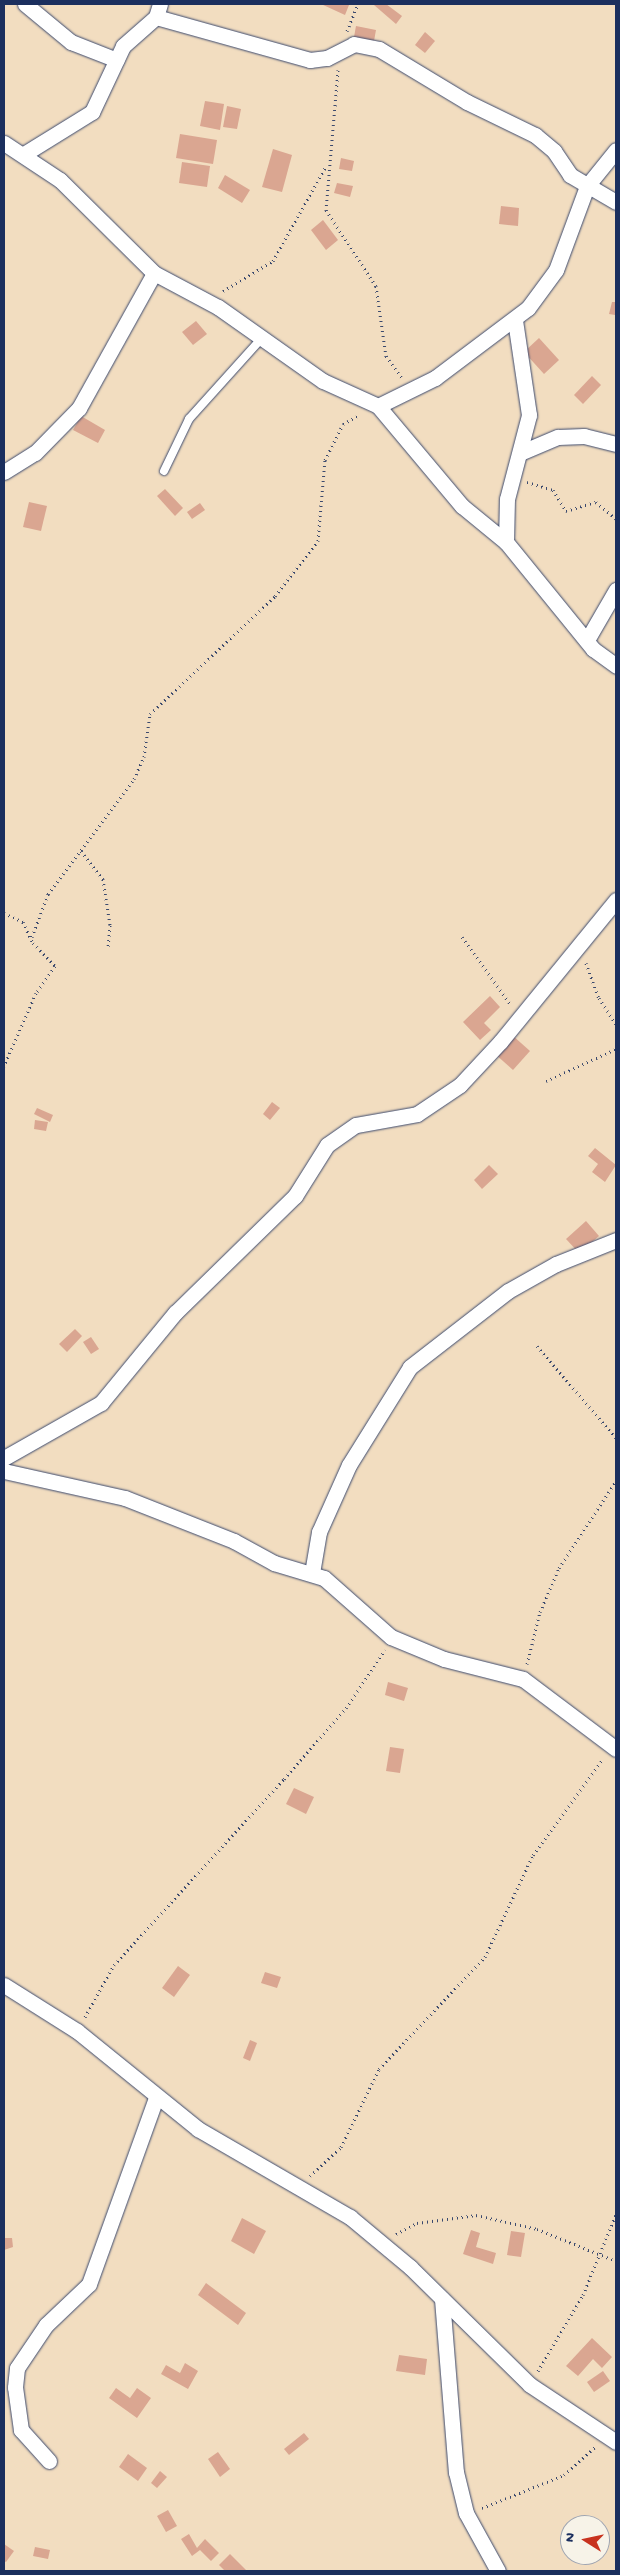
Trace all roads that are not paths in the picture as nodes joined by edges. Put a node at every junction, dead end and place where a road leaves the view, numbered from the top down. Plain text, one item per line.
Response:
1 (25, 4) edge
2 (158, 10) edge
3 (117, 60) junction
4 (4, 143) edge
5 (616, 150) edge
6 (24, 154) junction
7 (587, 186) junction
8 (616, 202) edge
9 (154, 273) junction
10 (515, 320) junction
11 (261, 339) junction
12 (378, 406) junction
13 (616, 444) edge
14 (522, 452) junction
15 (4, 472) edge
16 (164, 472) dead end
17 (506, 542) junction
18 (616, 590) edge
19 (587, 640) junction
20 (616, 666) edge
21 (616, 900) edge
22 (616, 1240) edge
23 (4, 1458) edge
24 (4, 1471) edge
25 (312, 1573) junction
26 (615, 1747) edge
27 (4, 1985) edge
28 (156, 2098) junction
29 (442, 2299) junction
30 (4, 2405) edge
31 (21, 2430) junction
32 (611, 2438) edge
33 (49, 2461) dead end
34 (498, 2571) edge

1 - 3 street
2 - 3 street
2 - 7 street
3 - 6 street
4 - 6 street
5 - 7 street
6 - 9 street
7 - 8 street
7 - 10 street
9 - 11 street
9 - 15 street
10 - 12 street
10 - 14 street
11 - 12 street
11 - 16 lane
12 - 17 street
13 - 14 street
14 - 17 street
17 - 19 street
18 - 19 street
19 - 20 street
21 - 23 street
22 - 25 street
24 - 25 street
25 - 26 street
27 - 28 street
28 - 29 street
28 - 31 street
29 - 32 street
29 - 34 street
30 - 31 street
31 - 33 street

